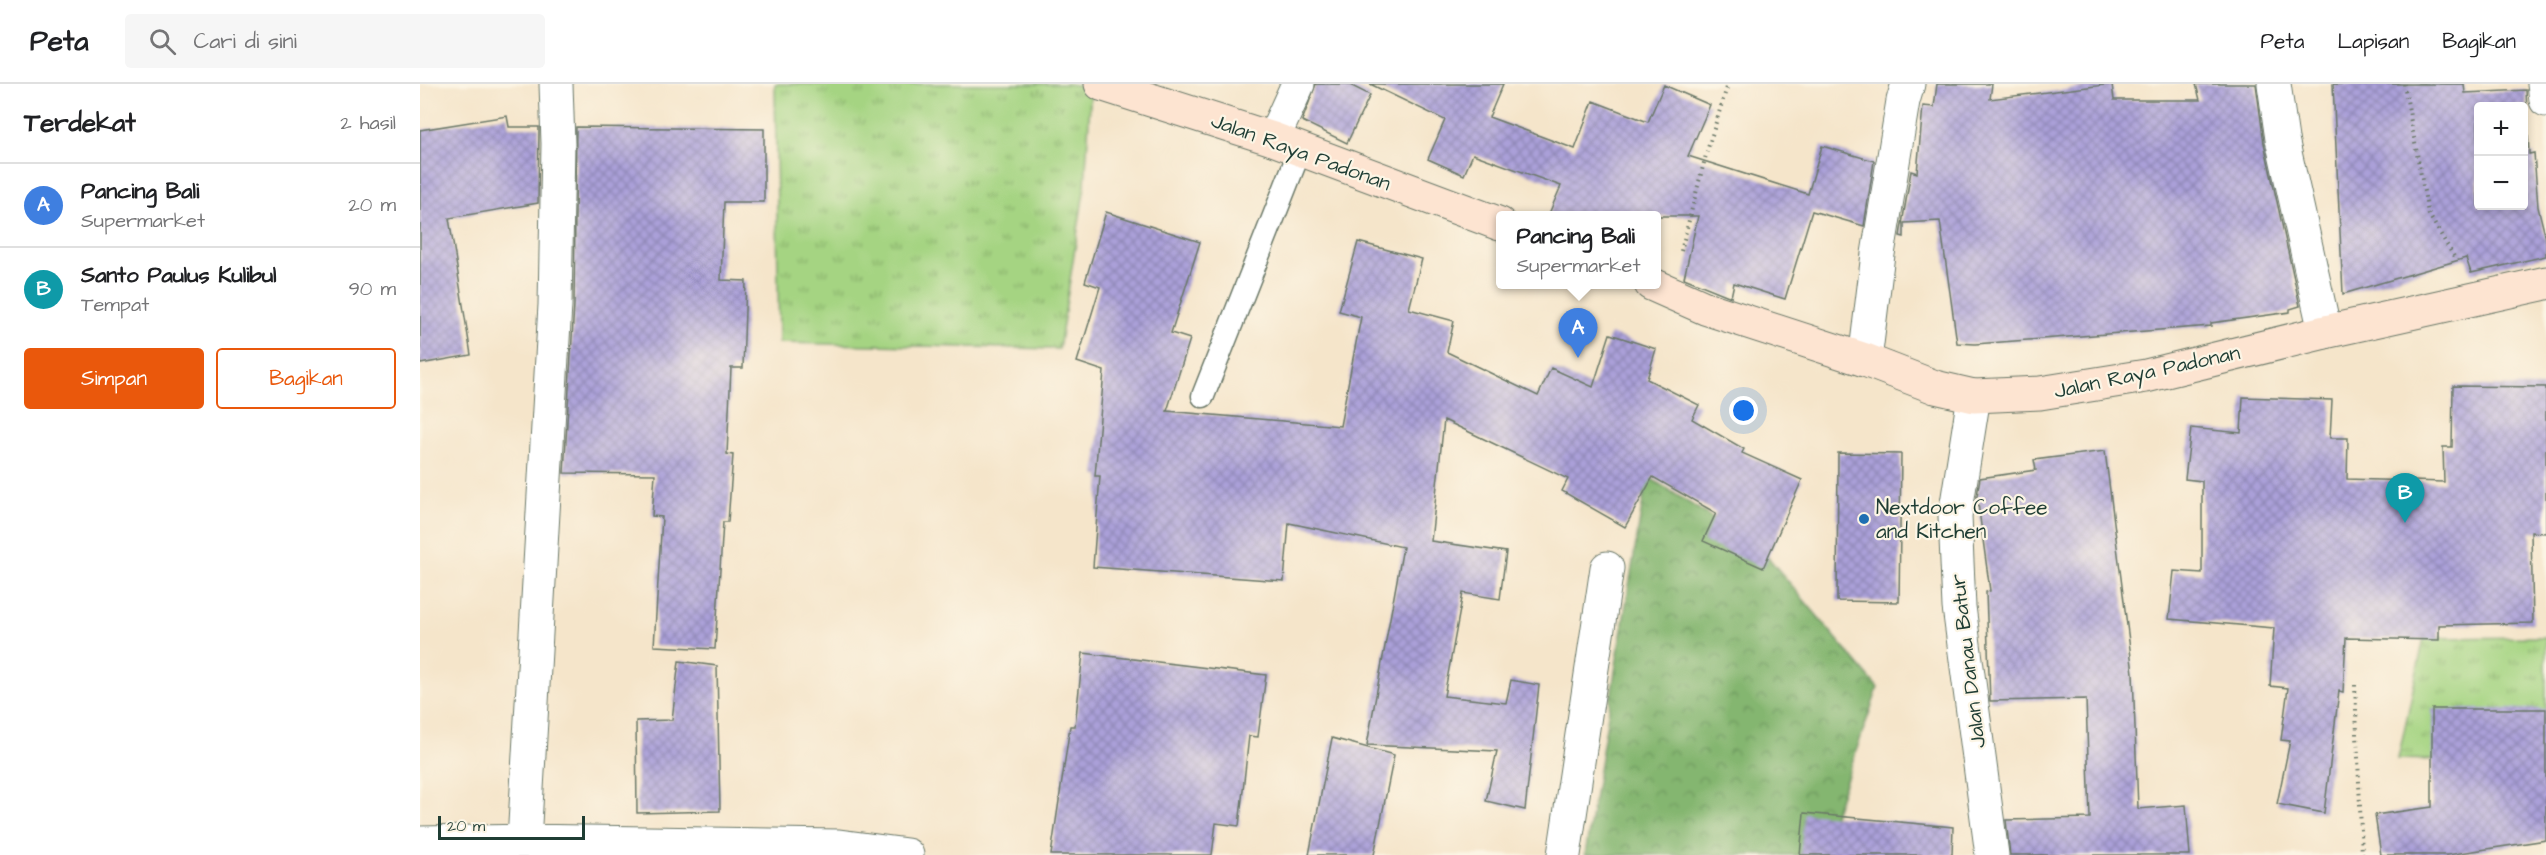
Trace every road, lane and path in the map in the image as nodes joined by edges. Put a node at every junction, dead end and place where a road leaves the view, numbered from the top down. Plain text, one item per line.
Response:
1 (556, 84) edge
2 (1101, 84) edge
3 (1298, 84) edge
4 (1728, 84) edge
5 (1908, 84) edge
6 (2274, 84) edge
7 (2404, 84) edge
8 (2544, 84) edge
9 (2546, 100) edge
10 (1286, 145) junction
11 (1496, 223) edge
12 (2546, 283) edge
13 (1661, 289) edge
14 (2477, 297) junction
15 (2325, 332) junction
16 (1865, 360) junction
17 (1203, 396) dead end
18 (1974, 396) junction
19 (1607, 568) dead end
20 (2355, 685) dead end
21 (524, 841) junction
22 (420, 843) edge
23 (839, 850) edge
24 (907, 855) edge
25 (1564, 855) edge
26 (1992, 855) edge
27 (2362, 855) edge

1 - 21 street
2 - 10 main road, Jalan Raya Padonan
3 - 10 street
4 - 13 path
5 - 16 street
6 - 15 street
7 - 14 path
8 - 9 street
10 - 11 main road, Jalan Raya Padonan
10 - 17 lane
12 - 14 main road, Jalan Raya Padonan
13 - 16 main road, Jalan Raya Padonan
14 - 15 main road, Jalan Raya Padonan
15 - 18 main road, Jalan Raya Padonan
16 - 18 main road, Jalan Raya Padonan
18 - 26 street, Jalan Danau Batur
19 - 25 street
20 - 27 path
21 - 22 street
21 - 23 street
23 - 24 street

